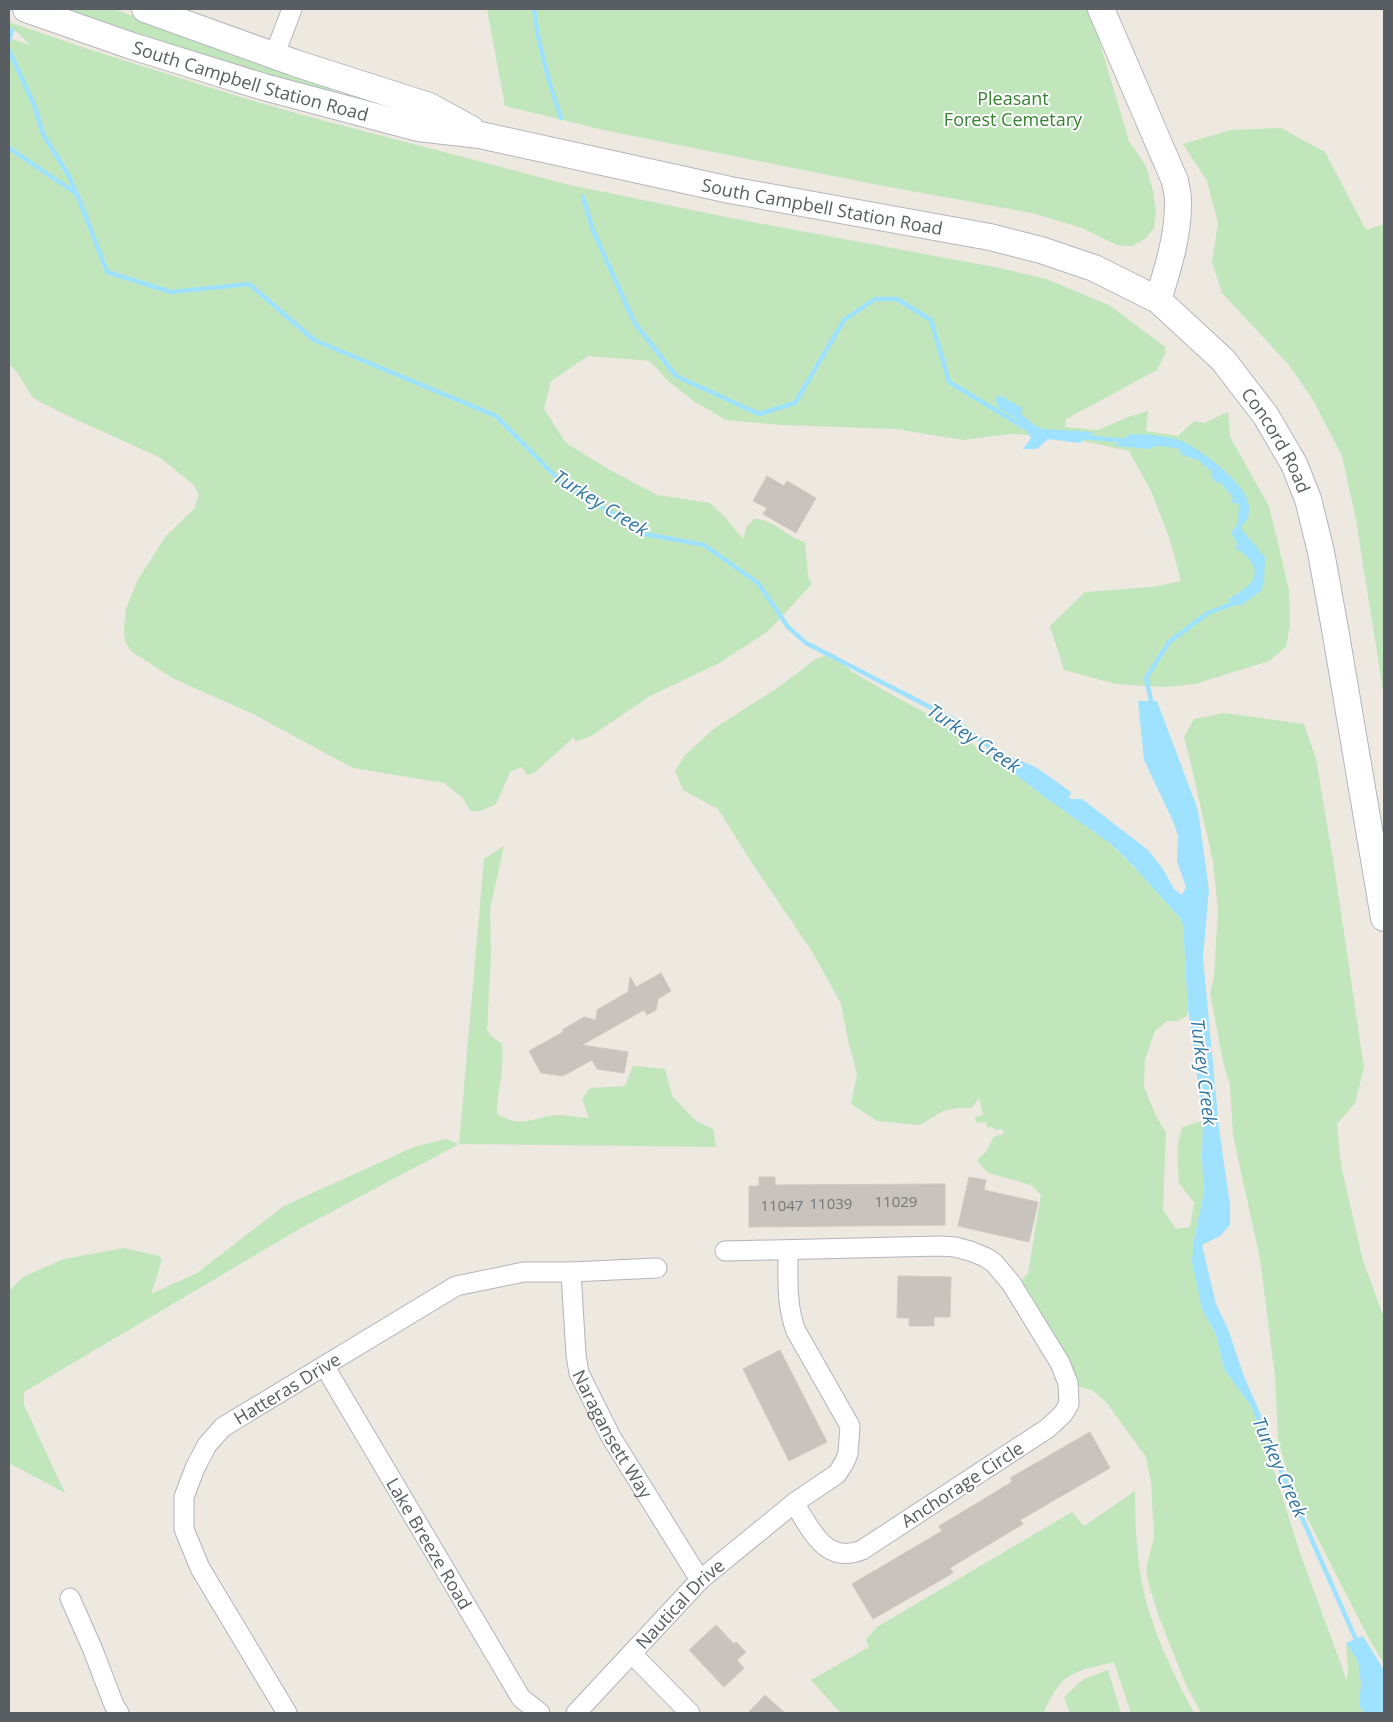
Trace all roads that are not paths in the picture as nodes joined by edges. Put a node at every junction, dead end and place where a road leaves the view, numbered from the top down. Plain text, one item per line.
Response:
1 (26, 9) edge
2 (145, 9) edge
3 (292, 9) edge
4 (1101, 9) edge
5 (274, 56) junction
6 (480, 134) junction
7 (1158, 300) junction
8 (1379, 854) edge
9 (1384, 918) edge
10 (788, 1250) junction
11 (725, 1251) dead end
12 (657, 1268) dead end
13 (571, 1272) junction
14 (325, 1367) junction
15 (794, 1503) junction
16 (700, 1580) junction
17 (70, 1598) dead end
18 (632, 1654) junction
19 (119, 1713) edge
20 (287, 1713) edge
21 (540, 1713) edge
22 (576, 1713) edge
23 (690, 1713) edge

1 - 6 main road, South Campbell Station Road
2 - 5 main road, South Campbell Station Road
3 - 5 street
4 - 7 main road
5 - 6 main road, South Campbell Station Road
6 - 7 main road, South Campbell Station Road
7 - 8 main road, Concord Road
8 - 9 main road, Concord Road
10 - 11 street, Anchorage Circle
10 - 15 street
10 - 15 street, Anchorage Circle
12 - 13 street, Hatteras Drive
13 - 14 street, Hatteras Drive
13 - 16 street, Naragansett Way
14 - 20 street, Hatteras Drive
14 - 21 street, Lake Breeze Road
15 - 16 street, Nautical Drive
16 - 18 street, Nautical Drive
17 - 19 street
18 - 22 street, Nautical Drive
18 - 23 street

